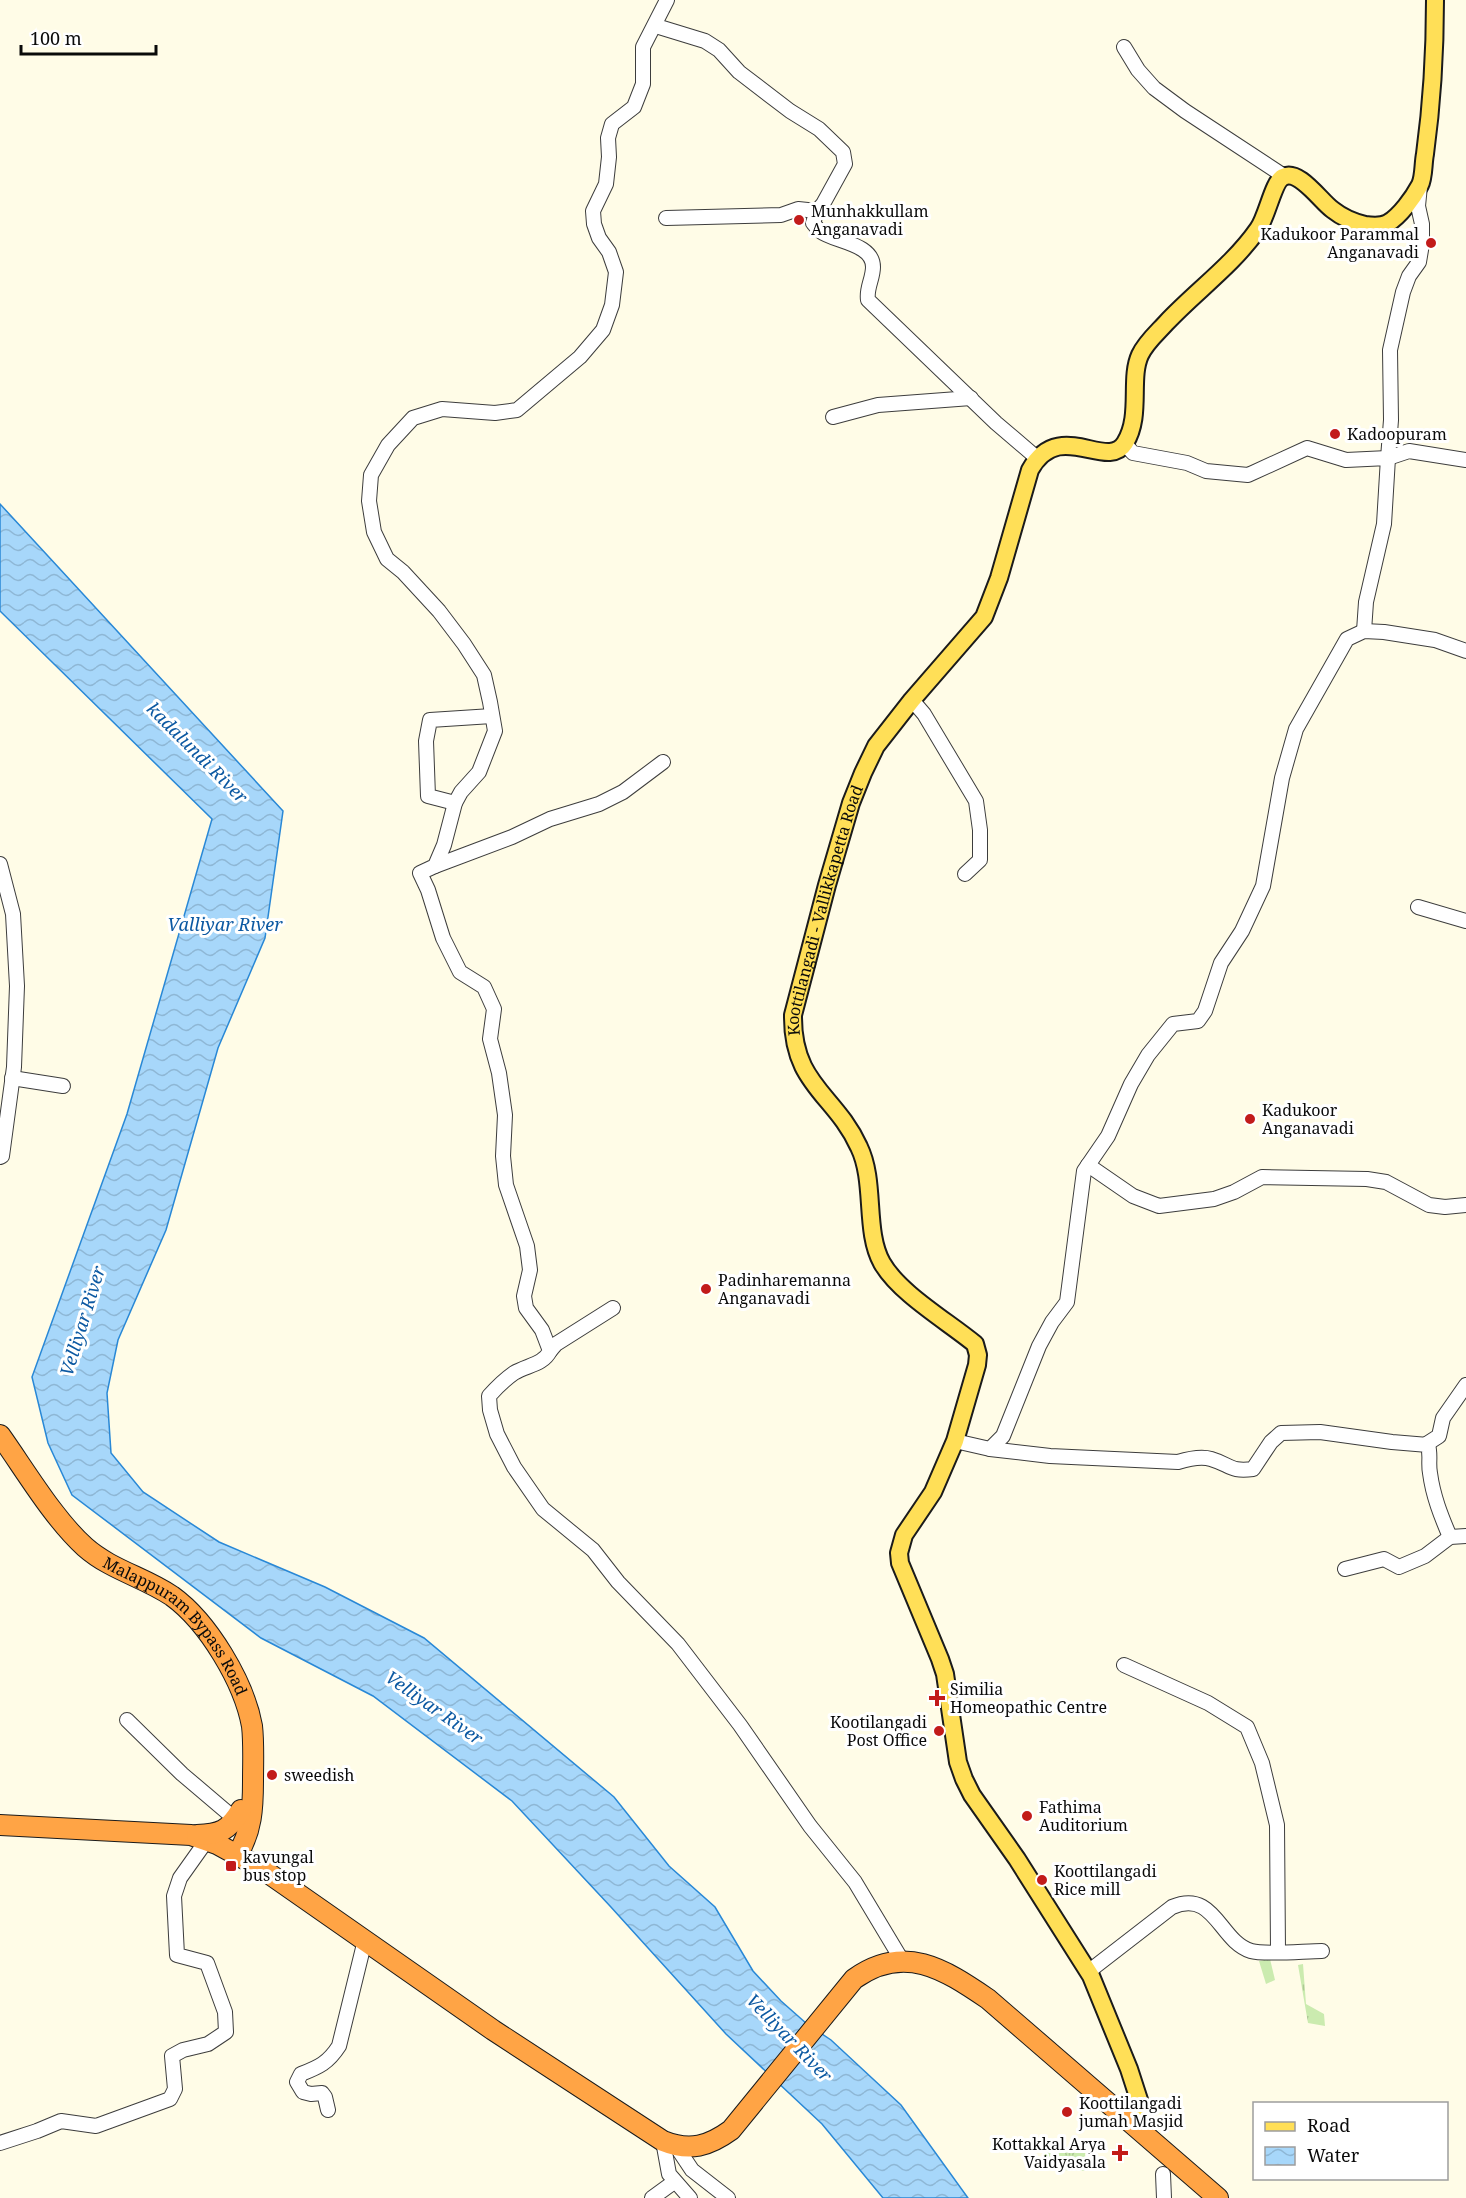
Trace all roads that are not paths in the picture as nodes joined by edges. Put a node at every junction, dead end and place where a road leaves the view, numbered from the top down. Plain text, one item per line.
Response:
1 (1435, 0) edge
2 (663, 2) edge
3 (656, 26) junction
4 (1124, 47) dead end
5 (1284, 176) junction
6 (1420, 184) junction
7 (817, 211) junction
8 (666, 218) dead end
9 (971, 398) junction
10 (833, 417) dead end
11 (1125, 444) junction
12 (1037, 458) junction
13 (1388, 458) junction
14 (1466, 460) edge
15 (1364, 631) junction
16 (1466, 651) edge
17 (912, 700) junction
18 (492, 716) junction
19 (663, 762) dead end
20 (455, 803) junction
21 (0, 864) edge
22 (435, 866) junction
23 (965, 874) dead end
24 (1418, 908) dead end
25 (1466, 921) edge
26 (8, 1071) edge
27 (63, 1086) dead end
28 (0, 1157) edge
29 (1088, 1166) junction
30 (1466, 1205) edge
31 (613, 1308) dead end
32 (550, 1351) junction
33 (1466, 1384) edge
34 (0, 1435) edge
35 (955, 1441) junction
36 (1425, 1444) junction
37 (990, 1449) junction
38 (0, 1454) edge
39 (1466, 1536) edge
40 (1450, 1537) junction
41 (1345, 1569) dead end
42 (1124, 1665) dead end
43 (127, 1720) dead end
44 (243, 1813) junction
45 (0, 1825) edge
46 (199, 1838) junction
47 (232, 1852) junction
48 (261, 1868) junction
49 (365, 1941) junction
50 (1278, 1951) junction
51 (1322, 1951) dead end
52 (903, 1962) junction
53 (1088, 1971) junction
54 (328, 2110) dead end
55 (1145, 2130) junction
56 (0, 2143) edge
57 (670, 2144) junction
58 (1163, 2174) dead end
59 (674, 2182) junction
60 (652, 2198) edge
61 (690, 2198) edge
62 (728, 2198) edge
63 (1164, 2198) edge
64 (1218, 2198) edge

1 - 6 main road
2 - 3 street
3 - 7 street
3 - 18 street
4 - 5 street
5 - 6 main road
5 - 11 main road
6 - 13 street
7 - 8 street
7 - 9 street
9 - 10 street
9 - 12 street
11 - 12 main road
11 - 13 street
12 - 17 main road, Koottilangadi - Vallikkapetta Road
13 - 14 street
13 - 15 street
15 - 16 street
15 - 29 street
17 - 23 street
17 - 35 main road, Koottilangadi - Vallikkapetta Road
18 - 20 street
18 - 20 street
19 - 22 street
20 - 22 street
21 - 26 street
22 - 32 street
24 - 25 street
26 - 27 street
26 - 28 street
29 - 30 street
29 - 37 street
31 - 32 street
32 - 52 street
33 - 36 street
34 - 44 highway, Malappuram Bypass Road
35 - 37 street
35 - 53 main road, Koottilangadi - Vallikkapetta Road
36 - 37 street
36 - 40 street
38 - 44 highway, Malappuram Bypass Road
39 - 40 street
40 - 41 street
42 - 50 street
43 - 44 street
44 - 46 highway
44 - 47 highway, Malappuram Bypass Road
44 - 48 highway
45 - 46 highway
46 - 47 highway
46 - 56 street
47 - 48 highway
48 - 49 highway
49 - 54 street
49 - 57 highway
50 - 51 street
50 - 53 street
52 - 55 highway
52 - 57 highway
53 - 55 main road, Koottilangadi - Vallikkapetta Road
55 - 64 highway
57 - 59 street
57 - 62 street
58 - 63 street
59 - 60 street
59 - 61 street

